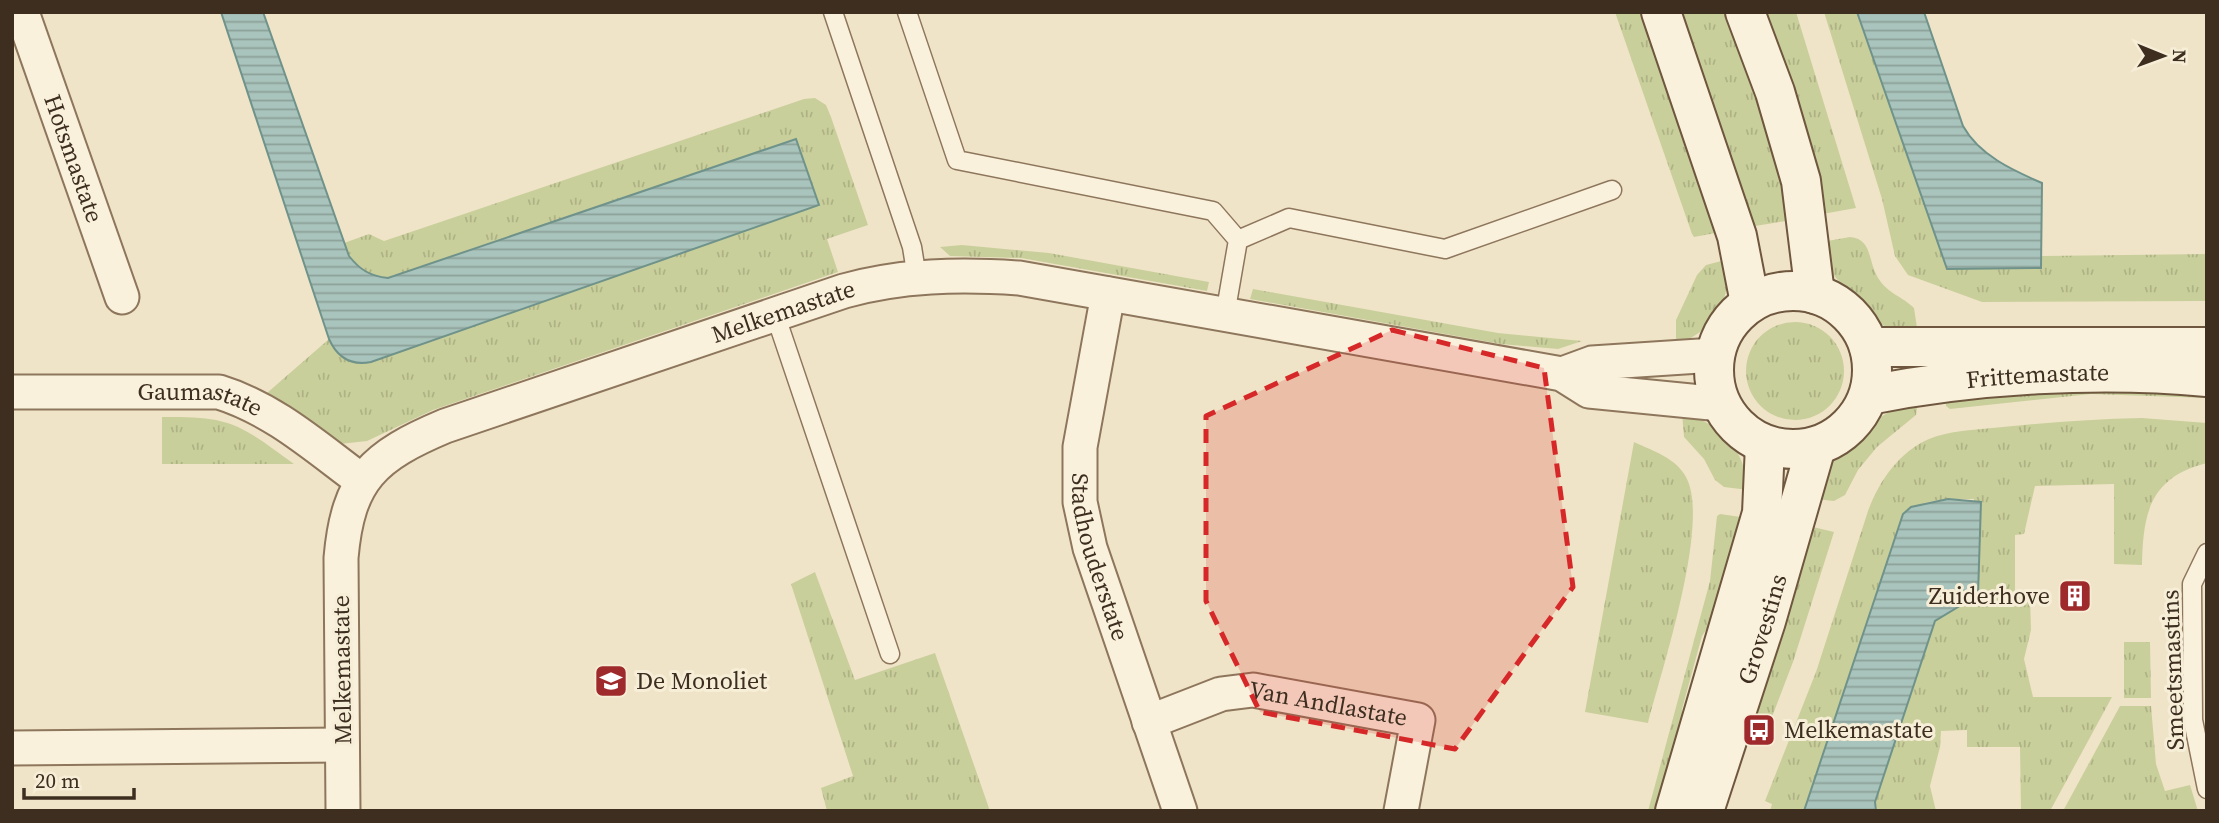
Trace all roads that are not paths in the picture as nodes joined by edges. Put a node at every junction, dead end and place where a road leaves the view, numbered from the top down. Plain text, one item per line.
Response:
1 (833, 12) edge
2 (906, 12) edge
3 (1661, 12) edge
4 (1745, 12) edge
5 (25, 16) edge
6 (1612, 190) dead end
7 (1238, 240) junction
8 (917, 278) junction
9 (1108, 294) junction
10 (1815, 294) junction
11 (122, 297) dead end
12 (1750, 303) junction
13 (775, 314) junction
14 (1225, 315) junction
15 (1869, 347) junction
16 (2207, 347) edge
17 (1715, 355) junction
18 (1562, 374) junction
19 (2207, 377) edge
20 (12, 392) edge
21 (1869, 395) junction
22 (1721, 404) junction
23 (1765, 445) junction
24 (1816, 447) junction
25 (362, 481) junction
26 (2207, 553) edge
27 (890, 654) dead end
28 (1149, 722) junction
29 (342, 745) junction
30 (12, 748) edge
31 (2207, 789) edge
32 (343, 811) edge
33 (1180, 811) edge
34 (1401, 811) edge
35 (1675, 811) edge
36 (1703, 811) edge

1 - 8 lane
2 - 7 lane
3 - 12 main road
4 - 10 main road
5 - 11 street, Hotsmastate
6 - 7 lane
7 - 14 lane
8 - 9 street, Melkemastate
8 - 13 street, Melkemastate
9 - 14 street, Melkemastate
9 - 28 street, Stadhouderstate
10 - 12 main road
10 - 15 main road
12 - 17 main road
13 - 25 street, Melkemastate
13 - 27 lane
14 - 18 street, Melkemastate
15 - 16 main road, Frittemastate
15 - 21 main road
17 - 18 street, Melkemastate
17 - 22 main road
18 - 22 street, Melkemastate
19 - 21 main road, Frittemastate
20 - 25 street, Gaumastate
21 - 24 main road
22 - 23 main road
23 - 24 main road
23 - 35 main road, Grovestins
24 - 36 main road, Grovestins
25 - 29 street, Melkemastate
26 - 31 lane, Smeetsmastins
28 - 33 street, Stadhouderstate
28 - 34 street, Van Andlastate
29 - 30 street
29 - 32 street, Melkemastate

